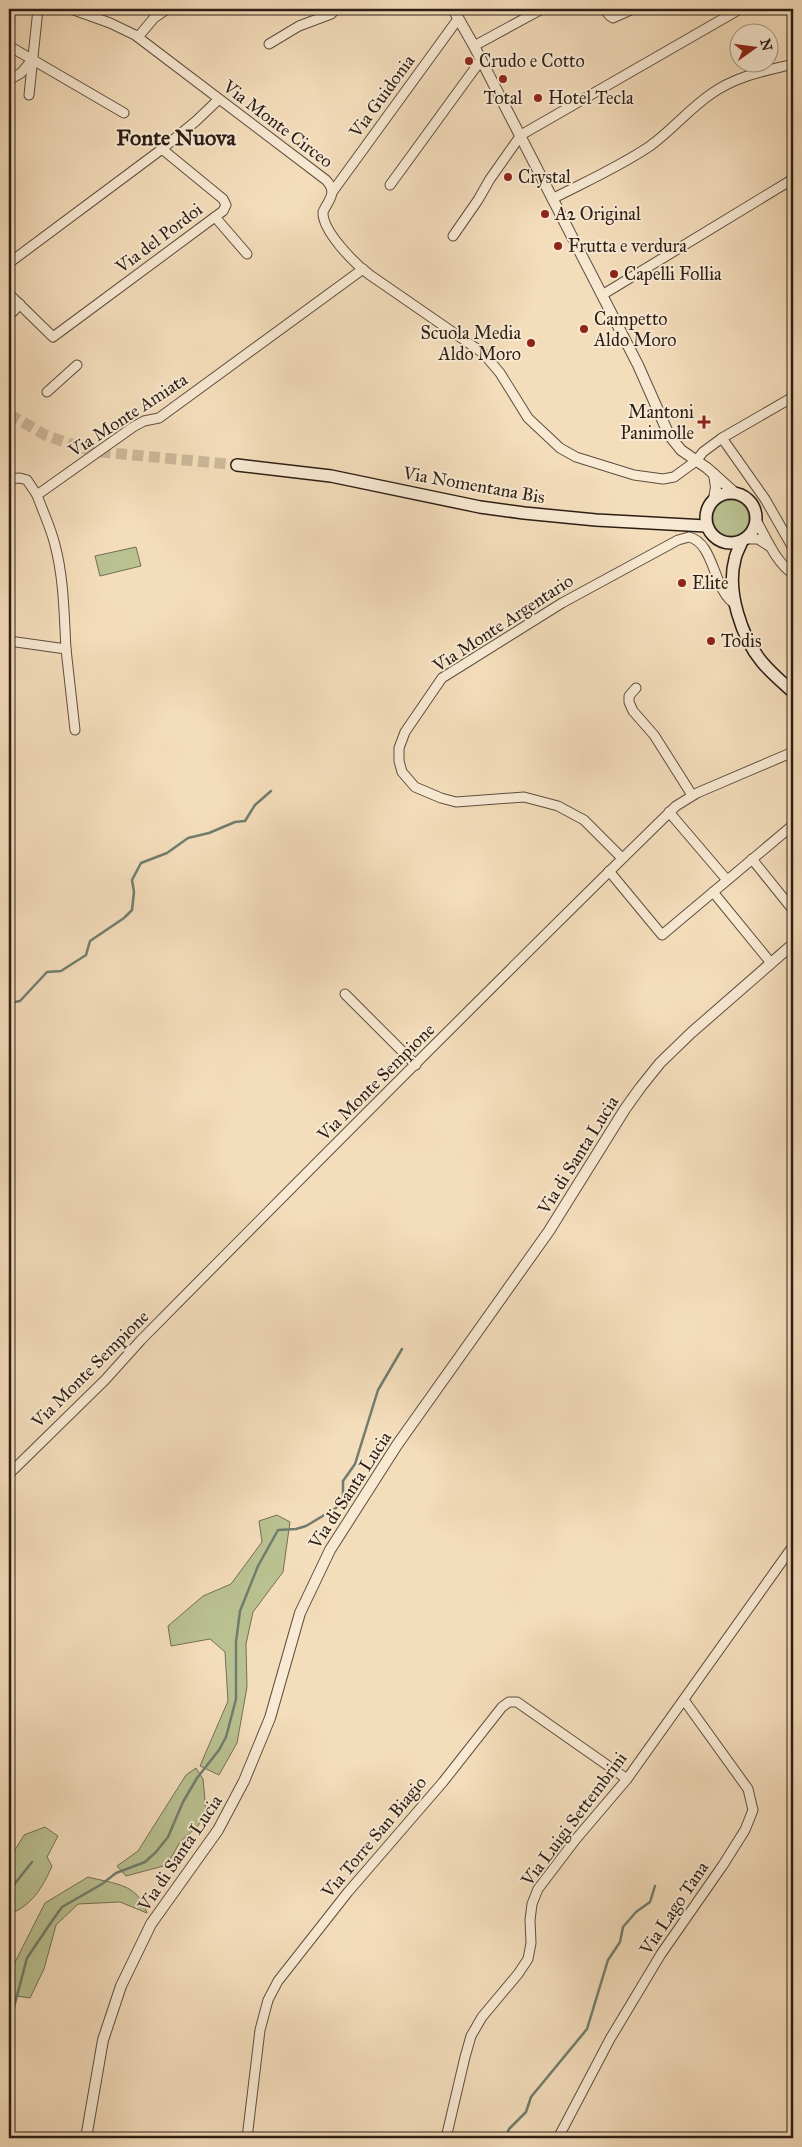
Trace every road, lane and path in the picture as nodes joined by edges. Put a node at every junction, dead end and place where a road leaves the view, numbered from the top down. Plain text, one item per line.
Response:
1 (38, 9) edge
2 (71, 9) edge
3 (168, 9) edge
4 (336, 9) edge
5 (452, 9) edge
6 (542, 9) edge
7 (604, 9) edge
8 (633, 9) edge
9 (740, 9) edge
10 (458, 19) junction
11 (138, 37) junction
12 (269, 44) dead end
13 (9, 46) edge
14 (474, 46) junction
15 (32, 60) junction
16 (481, 60) junction
17 (793, 64) edge
18 (9, 80) edge
19 (29, 95) dead end
20 (218, 100) junction
21 (124, 113) dead end
22 (520, 135) junction
23 (162, 149) junction
24 (793, 179) edge
25 (390, 185) dead end
26 (333, 191) junction
27 (552, 199) junction
28 (215, 217) junction
29 (453, 236) dead end
30 (247, 254) dead end
31 (9, 263) edge
32 (363, 269) junction
33 (9, 294) edge
34 (602, 295) junction
35 (20, 304) junction
36 (9, 316) edge
37 (77, 365) dead end
38 (47, 392) dead end
39 (793, 396) edge
40 (722, 438) junction
41 (696, 461) junction
42 (236, 465) tunnel mouth
43 (714, 474) junction
44 (9, 480) edge
45 (734, 493) junction
46 (37, 495) junction
47 (714, 499) junction
48 (756, 520) junction
49 (706, 526) junction
50 (744, 540) junction
51 (719, 541) junction
52 (769, 546) junction
53 (793, 548) edge
54 (733, 572) junction
55 (793, 574) edge
56 (736, 604) junction
57 (9, 641) edge
58 (66, 649) junction
59 (636, 688) dead end
60 (793, 692) edge
61 (74, 730) dead end
62 (793, 752) edge
63 (692, 795) junction
64 (669, 812) junction
65 (793, 825) edge
66 (622, 858) junction
67 (752, 859) junction
68 (609, 872) junction
69 (727, 880) junction
70 (713, 892) junction
71 (793, 910) edge
72 (793, 944) edge
73 (771, 963) junction
74 (345, 994) dead end
75 (416, 1065) junction
76 (9, 1474) edge
77 (793, 1546) edge
78 (684, 1700) junction
79 (627, 1779) junction
80 (86, 2138) edge
81 (248, 2138) edge
82 (446, 2138) edge
83 (558, 2138) edge

1 - 15 street
2 - 11 street, Via Monte Circeo
3 - 11 street
4 - 12 street
5 - 10 street
6 - 14 street
7 - 8 street
9 - 22 street
10 - 14 street
10 - 26 street, Via Guidonia
11 - 20 street, Via Monte Circeo
13 - 15 street
14 - 16 street
15 - 18 street
15 - 19 street
15 - 21 street
16 - 22 street
16 - 25 street
17 - 27 street
20 - 23 street
20 - 26 street, Via Monte Circeo
22 - 27 street
22 - 29 street
23 - 28 street, Via del Pordoi
23 - 31 street
24 - 34 street
26 - 32 street, Via Monte Circeo
27 - 34 street
28 - 30 street
28 - 35 street, Via del Pordoi
32 - 41 street, Via Monte Circeo
32 - 46 street, Via Monte Amiata
33 - 35 street
34 - 41 street
35 - 36 street
37 - 38 street
39 - 40 street, Via Monte Circeo
40 - 41 street, Via Monte Circeo
40 - 53 street
41 - 43 street
42 - 49 main road, Via Nomentana Bis
43 - 45 street
43 - 47 street
44 - 46 street
45 - 47 main road
45 - 48 main road
46 - 58 street
47 - 49 main road
48 - 50 main road
48 - 52 street
49 - 51 main road
50 - 51 main road
50 - 52 street
50 - 54 main road
51 - 54 main road
52 - 55 street
54 - 56 main road
56 - 60 main road
56 - 66 street, Via Monte Argentario
57 - 58 street
58 - 61 street
59 - 63 street
62 - 63 street, Via Monte Sempione
63 - 64 street, Via Monte Sempione
64 - 66 street, Via Monte Sempione
64 - 69 street
65 - 67 street
66 - 68 street, Via Monte Sempione
67 - 69 street
67 - 71 street
68 - 70 street
68 - 75 street, Via Monte Sempione
69 - 70 street
70 - 73 street
72 - 73 street, Via di Santa Lucia
73 - 80 street, Via di Santa Lucia
74 - 75 street
75 - 76 street, Via Monte Sempione
77 - 78 street, Via Luigi Settembrini
78 - 79 street, Via Luigi Settembrini
78 - 83 street, Via Lago Tana
79 - 81 street, Via Torre San Biagio
79 - 82 street, Via Luigi Settembrini

